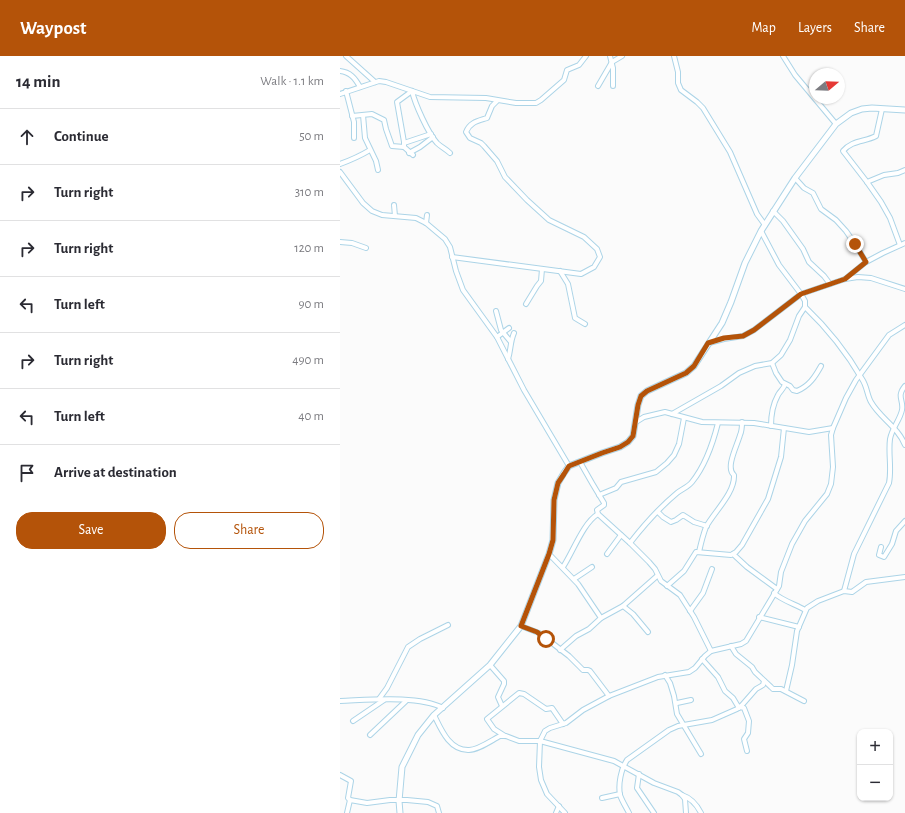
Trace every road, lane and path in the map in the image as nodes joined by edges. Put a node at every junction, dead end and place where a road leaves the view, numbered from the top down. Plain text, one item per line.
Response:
1 (346, 56) edge
2 (586, 56) edge
3 (610, 56) edge
4 (622, 56) edge
5 (674, 56) edge
6 (783, 56) edge
7 (612, 62) junction
8 (340, 72) edge
9 (375, 82) junction
10 (598, 86) dead end
11 (613, 86) dead end
12 (360, 87) junction
13 (346, 91) junction
14 (412, 91) junction
15 (340, 94) edge
16 (497, 101) junction
17 (882, 109) junction
18 (905, 110) edge
19 (363, 115) junction
20 (352, 116) junction
21 (836, 124) junction
22 (432, 136) junction
23 (354, 138) dead end
24 (404, 145) junction
25 (370, 150) junction
26 (450, 152) dead end
27 (340, 164) edge
28 (378, 170) dead end
29 (905, 170) edge
30 (340, 172) edge
31 (795, 178) junction
32 (867, 182) junction
33 (394, 205) dead end
34 (773, 211) junction
35 (427, 215) dead end
36 (395, 216) junction
37 (426, 223) junction
38 (765, 225) junction
39 (761, 231) junction
40 (340, 242) edge
41 (905, 243) edge
42 (900, 245) junction
43 (366, 248) dead end
44 (452, 257) junction
45 (866, 262) junction
46 (542, 268) junction
47 (560, 271) junction
48 (845, 279) junction
49 (830, 284) junction
50 (905, 289) edge
51 (801, 294) junction
52 (526, 304) dead end
53 (805, 307) junction
54 (496, 310) dead end
55 (585, 324) dead end
56 (905, 325) edge
57 (509, 328) dead end
58 (503, 332) junction
59 (514, 333) dead end
60 (497, 337) junction
61 (511, 342) junction
62 (708, 343) junction
63 (508, 359) junction
64 (772, 363) junction
65 (820, 366) dead end
66 (860, 376) junction
67 (784, 384) junction
68 (905, 386) edge
69 (672, 414) junction
70 (684, 418) junction
71 (636, 422) junction
72 (742, 422) junction
73 (718, 423) junction
74 (771, 426) junction
75 (784, 428) junction
76 (833, 428) junction
77 (893, 428) junction
78 (905, 445) edge
79 (580, 462) junction
80 (569, 466) junction
81 (599, 495) junction
82 (658, 512) junction
83 (598, 514) junction
84 (905, 521) edge
85 (707, 526) junction
86 (622, 535) junction
87 (630, 543) junction
88 (881, 547) dead end
89 (699, 552) junction
90 (549, 554) junction
91 (607, 554) dead end
92 (733, 554) junction
93 (563, 567) junction
94 (592, 567) dead end
95 (712, 568) dead end
96 (657, 576) junction
97 (905, 577) edge
98 (574, 579) junction
99 (667, 586) junction
100 (776, 591) junction
101 (844, 591) junction
102 (623, 606) junction
103 (690, 610) junction
104 (806, 610) junction
105 (759, 617) junction
106 (601, 618) junction
107 (448, 625) dead end
108 (521, 626) junction
109 (799, 627) junction
110 (648, 632) dead end
111 (731, 646) junction
112 (560, 650) junction
113 (711, 651) junction
114 (702, 659) junction
115 (490, 666) junction
116 (665, 675) junction
117 (764, 681) junction
118 (786, 691) junction
119 (610, 696) junction
120 (379, 699) junction
121 (385, 699) junction
122 (691, 700) dead end
123 (340, 701) edge
124 (406, 701) junction
125 (804, 701) dead end
126 (676, 703) junction
127 (502, 706) junction
128 (740, 707) junction
129 (443, 708) junction
130 (434, 715) junction
131 (353, 721) dead end
132 (563, 724) junction
133 (685, 724) junction
134 (370, 735) dead end
135 (506, 736) junction
136 (540, 741) junction
137 (746, 751) dead end
138 (701, 754) dead end
139 (623, 766) junction
140 (638, 774) junction
141 (340, 775) edge
142 (620, 794) junction
143 (682, 795) junction
144 (602, 798) dead end
145 (350, 800) junction
146 (399, 801) junction
147 (558, 806) junction
148 (346, 813) edge
149 (400, 813) edge
150 (439, 813) edge
151 (556, 813) edge
152 (565, 813) edge
153 (630, 813) edge
154 (654, 813) edge
155 (686, 813) edge
156 (701, 813) edge

1 - 9 street
2 - 16 street
3 - 7 street
4 - 7 street
5 - 38 street
6 - 21 street
7 - 10 street
7 - 11 street
8 - 12 street
9 - 12 street
9 - 14 street
12 - 13 street
13 - 15 street
13 - 20 street
14 - 16 street
14 - 22 street
14 - 24 street
16 - 47 street
17 - 18 main road
17 - 21 main road
17 - 32 street
19 - 20 street
19 - 24 street
19 - 25 street
20 - 23 street
21 - 31 main road
22 - 24 street
22 - 24 street
22 - 26 street
25 - 27 street
25 - 28 street
29 - 32 street
30 - 36 street
31 - 34 main road
31 - 45 street
32 - 42 street
33 - 36 street
34 - 38 main road
34 - 49 street
35 - 37 street
36 - 37 street
37 - 44 street
38 - 39 main road
39 - 51 street
39 - 62 main road
40 - 43 street
41 - 42 street
42 - 45 street
44 - 46 street
44 - 60 street
45 - 48 street
46 - 47 street
46 - 52 street
47 - 55 street
48 - 49 street
48 - 50 street
49 - 51 street
51 - 53 street
51 - 62 street
53 - 64 street
53 - 66 street
54 - 58 street
56 - 66 street
57 - 58 street
58 - 60 street
58 - 61 street
59 - 61 street
60 - 63 street
61 - 63 street
62 - 71 main road
63 - 80 street
64 - 67 street
64 - 69 street
65 - 67 street
66 - 76 street
66 - 77 street
67 - 74 street
68 - 77 street
69 - 70 street
69 - 71 street
70 - 73 street
70 - 81 street
71 - 79 main road
72 - 73 street
72 - 74 street
72 - 85 street
73 - 82 street
74 - 75 street
75 - 76 street
75 - 92 street
76 - 100 street
77 - 78 street
77 - 101 street
79 - 80 main road
79 - 81 street
80 - 90 main road
81 - 83 street
82 - 85 street
82 - 87 street
83 - 86 street
83 - 93 street
84 - 88 street
85 - 89 street
86 - 87 street
86 - 91 street
87 - 96 street
89 - 92 street
89 - 99 street
90 - 93 street
90 - 108 main road
92 - 100 street
93 - 98 street
94 - 98 street
95 - 103 street
96 - 99 street
96 - 102 street
97 - 101 street
98 - 106 street
99 - 103 street
100 - 104 street
100 - 105 street
101 - 104 street
102 - 106 street
102 - 110 street
103 - 113 street
104 - 109 street
105 - 109 street
105 - 111 street
106 - 112 street
107 - 120 street
108 - 112 street
108 - 115 main road
109 - 118 street
111 - 113 street
111 - 117 street
112 - 119 street
113 - 114 street
114 - 116 street
114 - 128 street
115 - 127 street
115 - 129 main road
116 - 119 street
116 - 126 street
117 - 118 street
117 - 128 street
118 - 125 street
119 - 132 street
120 - 121 street
120 - 123 street
121 - 124 street
121 - 131 street
122 - 126 street
124 - 129 street
124 - 134 street
126 - 133 street
127 - 132 street
127 - 135 street
128 - 133 street
128 - 137 street
129 - 130 main road
130 - 135 street
130 - 146 main road
132 - 136 street
133 - 138 street
133 - 139 street
135 - 136 street
136 - 139 street
136 - 147 street
139 - 140 street
139 - 142 street
140 - 143 street
140 - 154 street
141 - 145 street
142 - 144 street
142 - 153 street
143 - 155 street
143 - 156 street
145 - 146 street
145 - 148 street
146 - 149 main road
146 - 150 street
147 - 151 street
147 - 152 street

